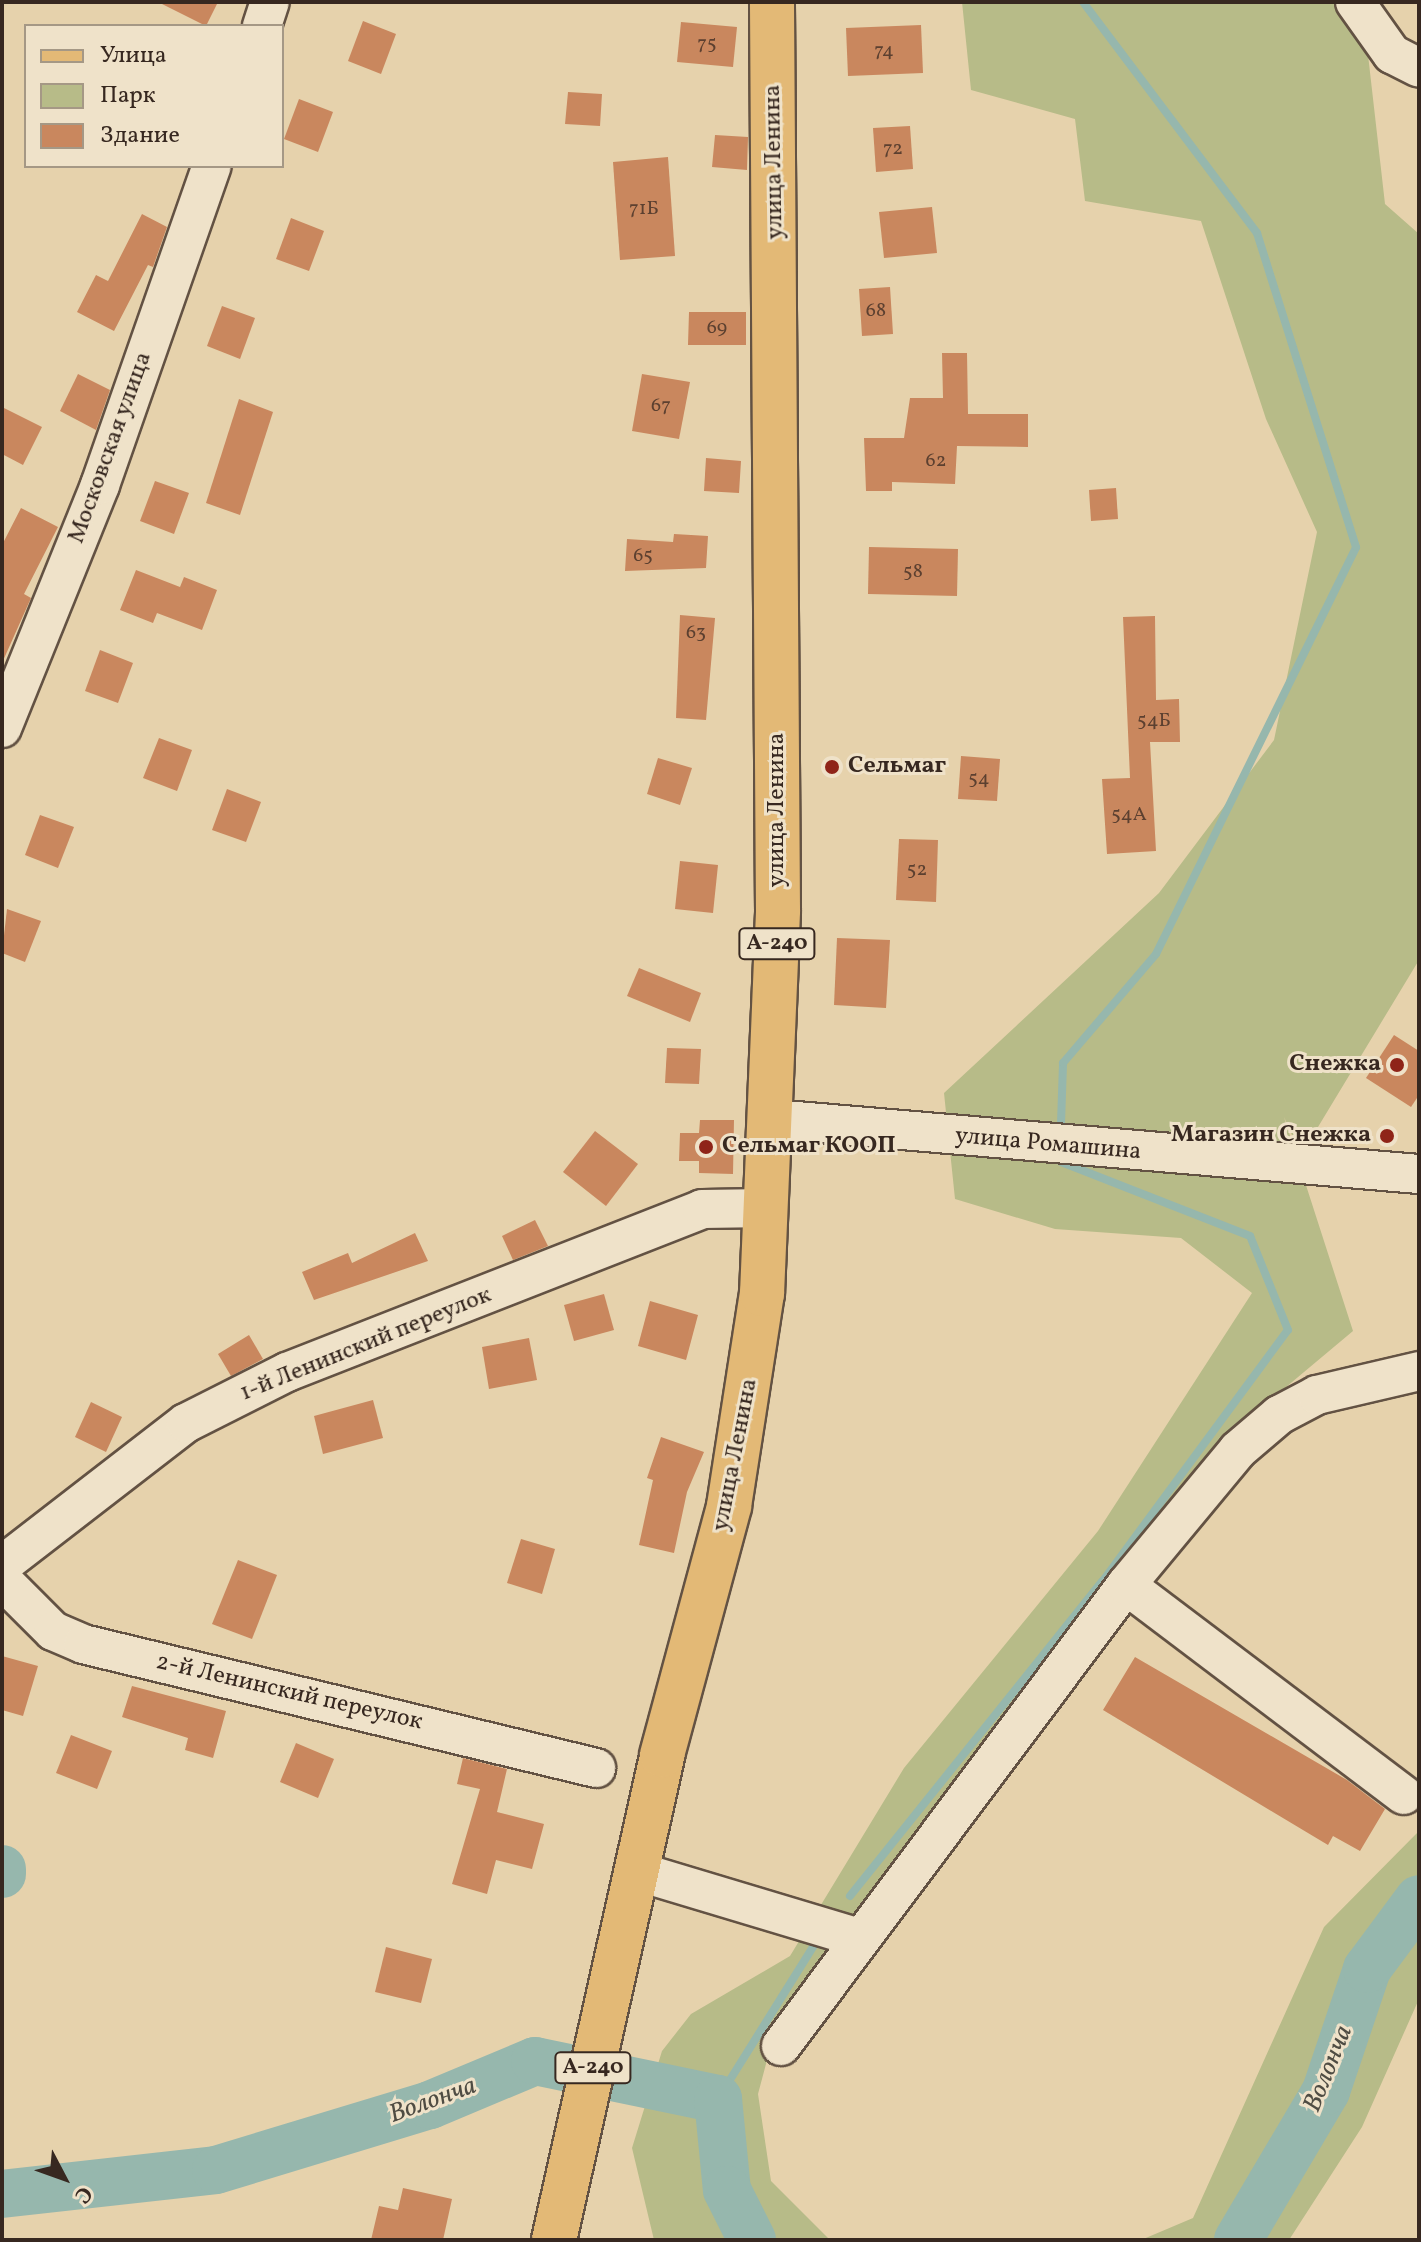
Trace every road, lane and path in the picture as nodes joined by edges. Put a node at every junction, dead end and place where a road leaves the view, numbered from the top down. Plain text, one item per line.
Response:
1 (270, 2) edge
2 (772, 2) edge
3 (1355, 2) edge
4 (263, 24) edge
5 (1419, 68) edge
6 (211, 168) edge
7 (2, 728) edge
8 (773, 1119) junction
9 (1419, 1141) edge
10 (1408, 1173) edge
11 (768, 1208) junction
12 (1419, 1371) edge
13 (2, 1565) edge
14 (2, 1580) edge
15 (1126, 1585) junction
16 (596, 1768) dead end
17 (1404, 1795) dead end
18 (636, 1871) junction
19 (860, 1938) junction
20 (781, 2046) dead end
21 (554, 2240) edge

1 - 4 street
2 - 8 main road, улица Ленина / А-240
3 - 5 street
6 - 7 street, Московская улица
8 - 10 street, улица Ромашина
8 - 11 main road, улица Ленина / А-240
9 - 10 street
11 - 13 street, 1-й Ленинский переулок
11 - 18 main road, улица Ленина / А-240
12 - 15 street
14 - 16 street, 2-й Ленинский переулок
15 - 17 street
15 - 19 street
18 - 19 street
18 - 21 main road, улица Ленина / А-240
19 - 20 street

